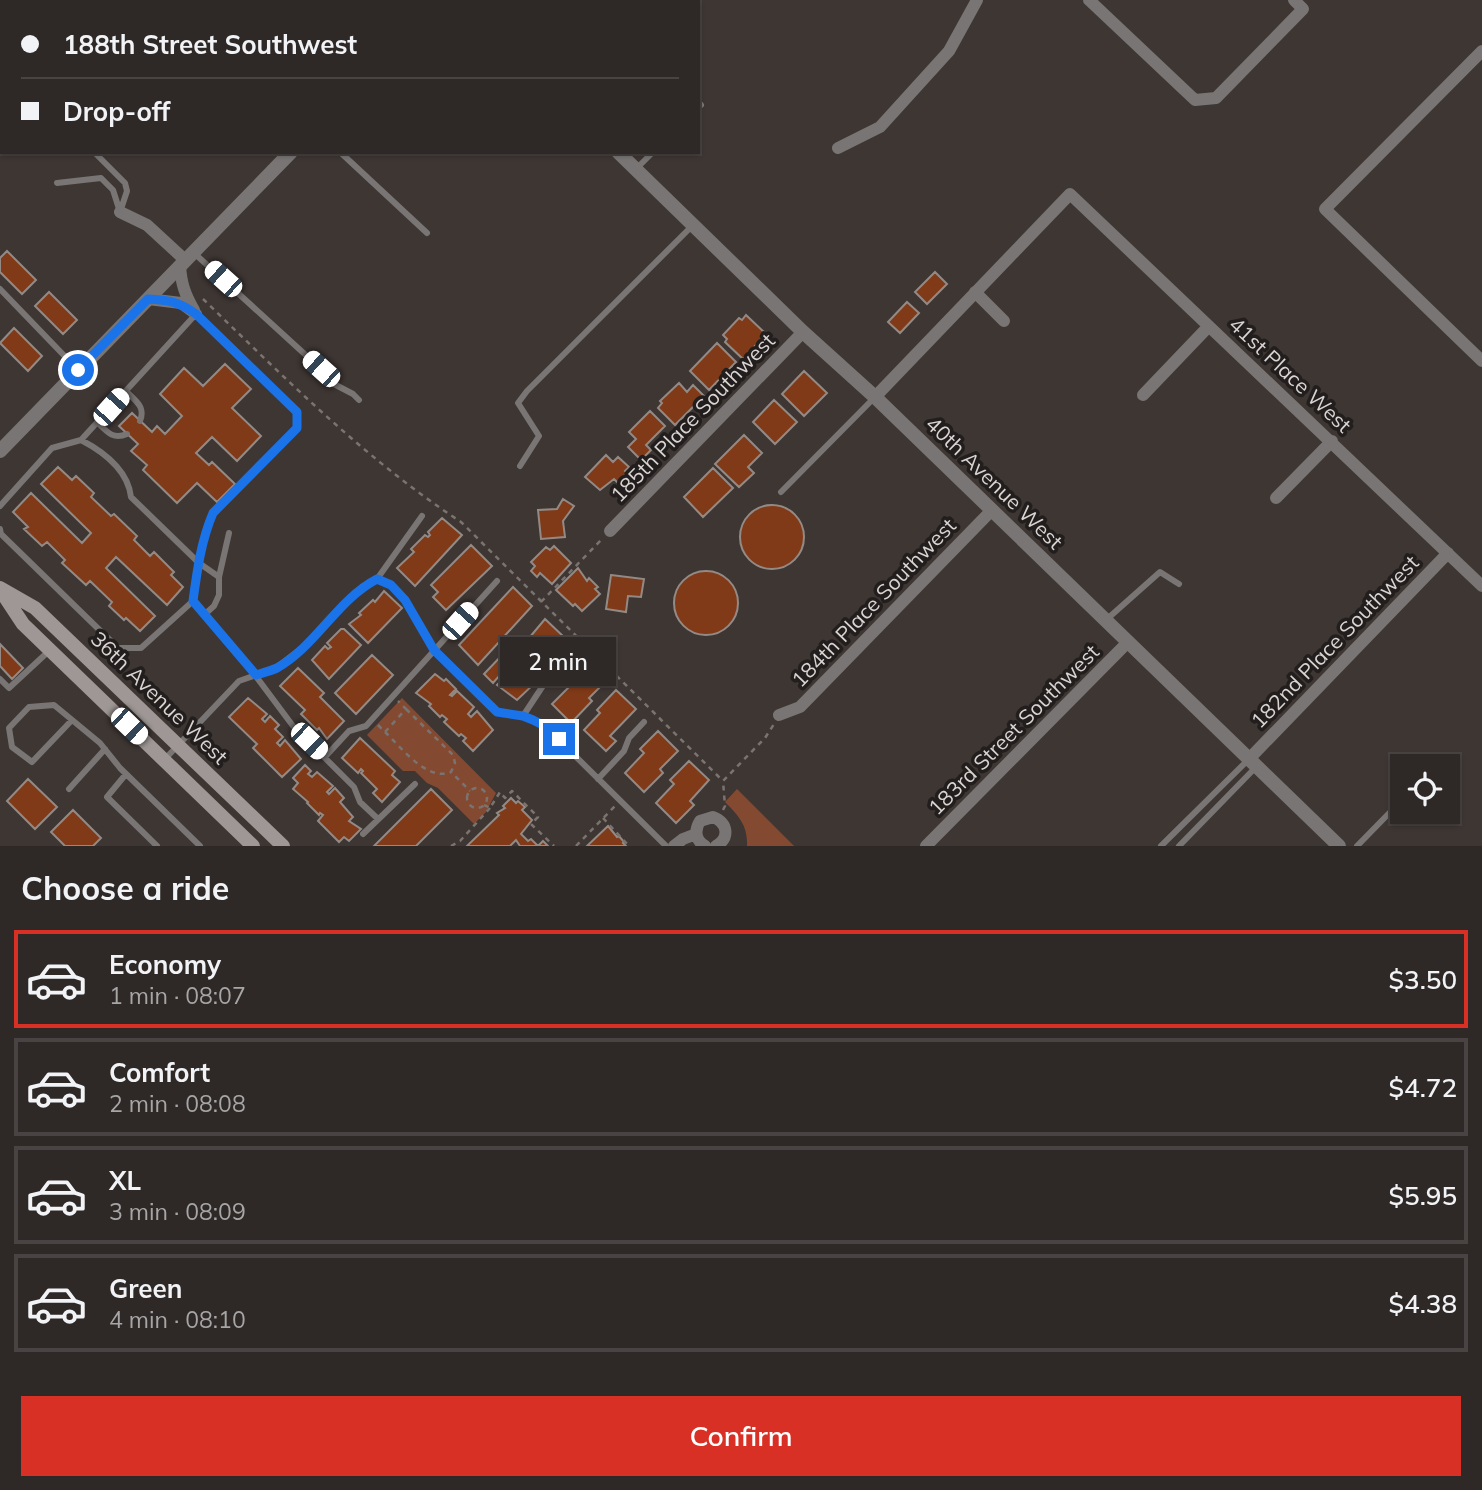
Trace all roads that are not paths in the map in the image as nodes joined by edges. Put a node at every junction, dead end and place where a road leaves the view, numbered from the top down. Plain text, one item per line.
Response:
1 (977, 0) edge
2 (1088, 0) edge
3 (1298, 4) edge
4 (1482, 51) edge
5 (838, 148) dead end
6 (96, 154) edge
7 (289, 154) edge
8 (342, 154) edge
9 (620, 154) edge
10 (651, 154) edge
11 (636, 169) junction
12 (57, 183) dead end
13 (120, 212) junction
14 (693, 225) junction
15 (427, 233) dead end
16 (186, 259) junction
17 (0, 289) edge
18 (975, 292) junction
19 (148, 299) junction
20 (196, 314) junction
21 (1004, 321) dead end
22 (1209, 326) junction
23 (803, 332) junction
24 (1482, 361) edge
25 (78, 370) junction
26 (125, 391) junction
27 (1143, 395) dead end
28 (875, 397) junction
29 (359, 400) dead end
30 (140, 421) dead end
31 (97, 422) junction
32 (127, 434) dead end
33 (81, 440) junction
34 (1332, 441) junction
35 (0, 451) edge
36 (520, 466) dead end
37 (781, 492) dead end
38 (1276, 498) dead end
39 (0, 506) edge
40 (992, 510) junction
41 (422, 516) dead end
42 (0, 529) edge
43 (610, 531) road end
44 (229, 533) dead end
45 (1448, 553) junction
46 (198, 563) junction
47 (219, 577) junction
48 (377, 579) junction
49 (497, 581) dead end
50 (1180, 584) dead end
51 (1482, 586) edge
52 (0, 589) edge
53 (193, 601) junction
54 (204, 615) junction
55 (1106, 621) junction
56 (1128, 642) junction
57 (50, 650) junction
58 (434, 650) junction
59 (573, 650) dead end
60 (256, 675) junction
61 (0, 680) edge
62 (779, 715) road end
63 (523, 716) junction
64 (72, 720) junction
65 (645, 722) dead end
66 (178, 745) junction
67 (105, 749) junction
68 (325, 757) junction
69 (164, 760) junction
70 (1253, 762) junction
71 (126, 774) junction
72 (598, 779) junction
73 (415, 783) dead end
74 (69, 789) dead end
75 (1390, 812) edge
76 (378, 819) junction
77 (363, 834) dead end
78 (696, 834) junction
79 (157, 846) edge
80 (200, 846) edge
81 (253, 846) edge
82 (283, 846) edge
83 (666, 846) edge
84 (674, 846) edge
85 (705, 846) edge
86 (716, 846) edge
87 (926, 846) edge
88 (1161, 846) edge
89 (1179, 846) edge
90 (1339, 846) edge
91 (1357, 846) edge

1 - 5 street
2 - 3 street
4 - 24 street
6 - 13 lane
7 - 16 street
8 - 15 lane
9 - 11 street, 40th Avenue West
10 - 11 lane
11 - 14 street, 40th Avenue West
12 - 13 lane
13 - 16 street
14 - 23 street, 40th Avenue West
14 - 36 lane
16 - 19 street
16 - 20 street
16 - 29 lane
17 - 25 lane
18 - 21 street
18 - 22 street, 41st Place West
18 - 28 street
19 - 20 street
19 - 25 street
20 - 26 lane
20 - 46 lane
22 - 27 street
22 - 34 street, 41st Place West
23 - 28 street, 40th Avenue West
23 - 43 street, 185th Place Southwest
25 - 35 street
26 - 30 lane
26 - 31 lane
28 - 37 lane
28 - 40 street, 40th Avenue West
31 - 32 lane
31 - 33 lane
33 - 39 lane
33 - 46 lane
34 - 38 street
34 - 45 street, 41st Place West
40 - 55 street, 40th Avenue West
40 - 62 street, 184th Place Southwest
41 - 48 lane
42 - 53 lane
44 - 47 lane
45 - 51 street, 41st Place West
45 - 70 street, 182nd Place Southwest
46 - 47 lane
46 - 53 lane
47 - 54 lane
48 - 58 lane
48 - 60 lane
49 - 58 lane
50 - 55 lane
52 - 57 main road, 36th Avenue West
52 - 66 main road, 36th Avenue West
53 - 54 lane
54 - 60 lane
55 - 56 street, 40th Avenue West
56 - 70 street, 40th Avenue West
56 - 87 street, 183rd Street Southwest
57 - 61 lane
57 - 69 main road, 36th Avenue West
58 - 63 lane
58 - 68 lane
59 - 63 lane
60 - 66 lane
60 - 68 lane
63 - 72 lane
64 - 64 lane
64 - 67 lane
65 - 72 lane
66 - 69 lane
66 - 82 main road, 36th Avenue West
67 - 71 lane
67 - 74 lane
68 - 76 lane
69 - 81 main road, 36th Avenue West
70 - 88 lane
70 - 89 lane
70 - 90 street, 40th Avenue West
71 - 79 lane
71 - 80 lane
72 - 83 lane
73 - 76 lane
75 - 91 lane
76 - 77 lane
78 - 84 street
78 - 85 street
78 - 86 street

